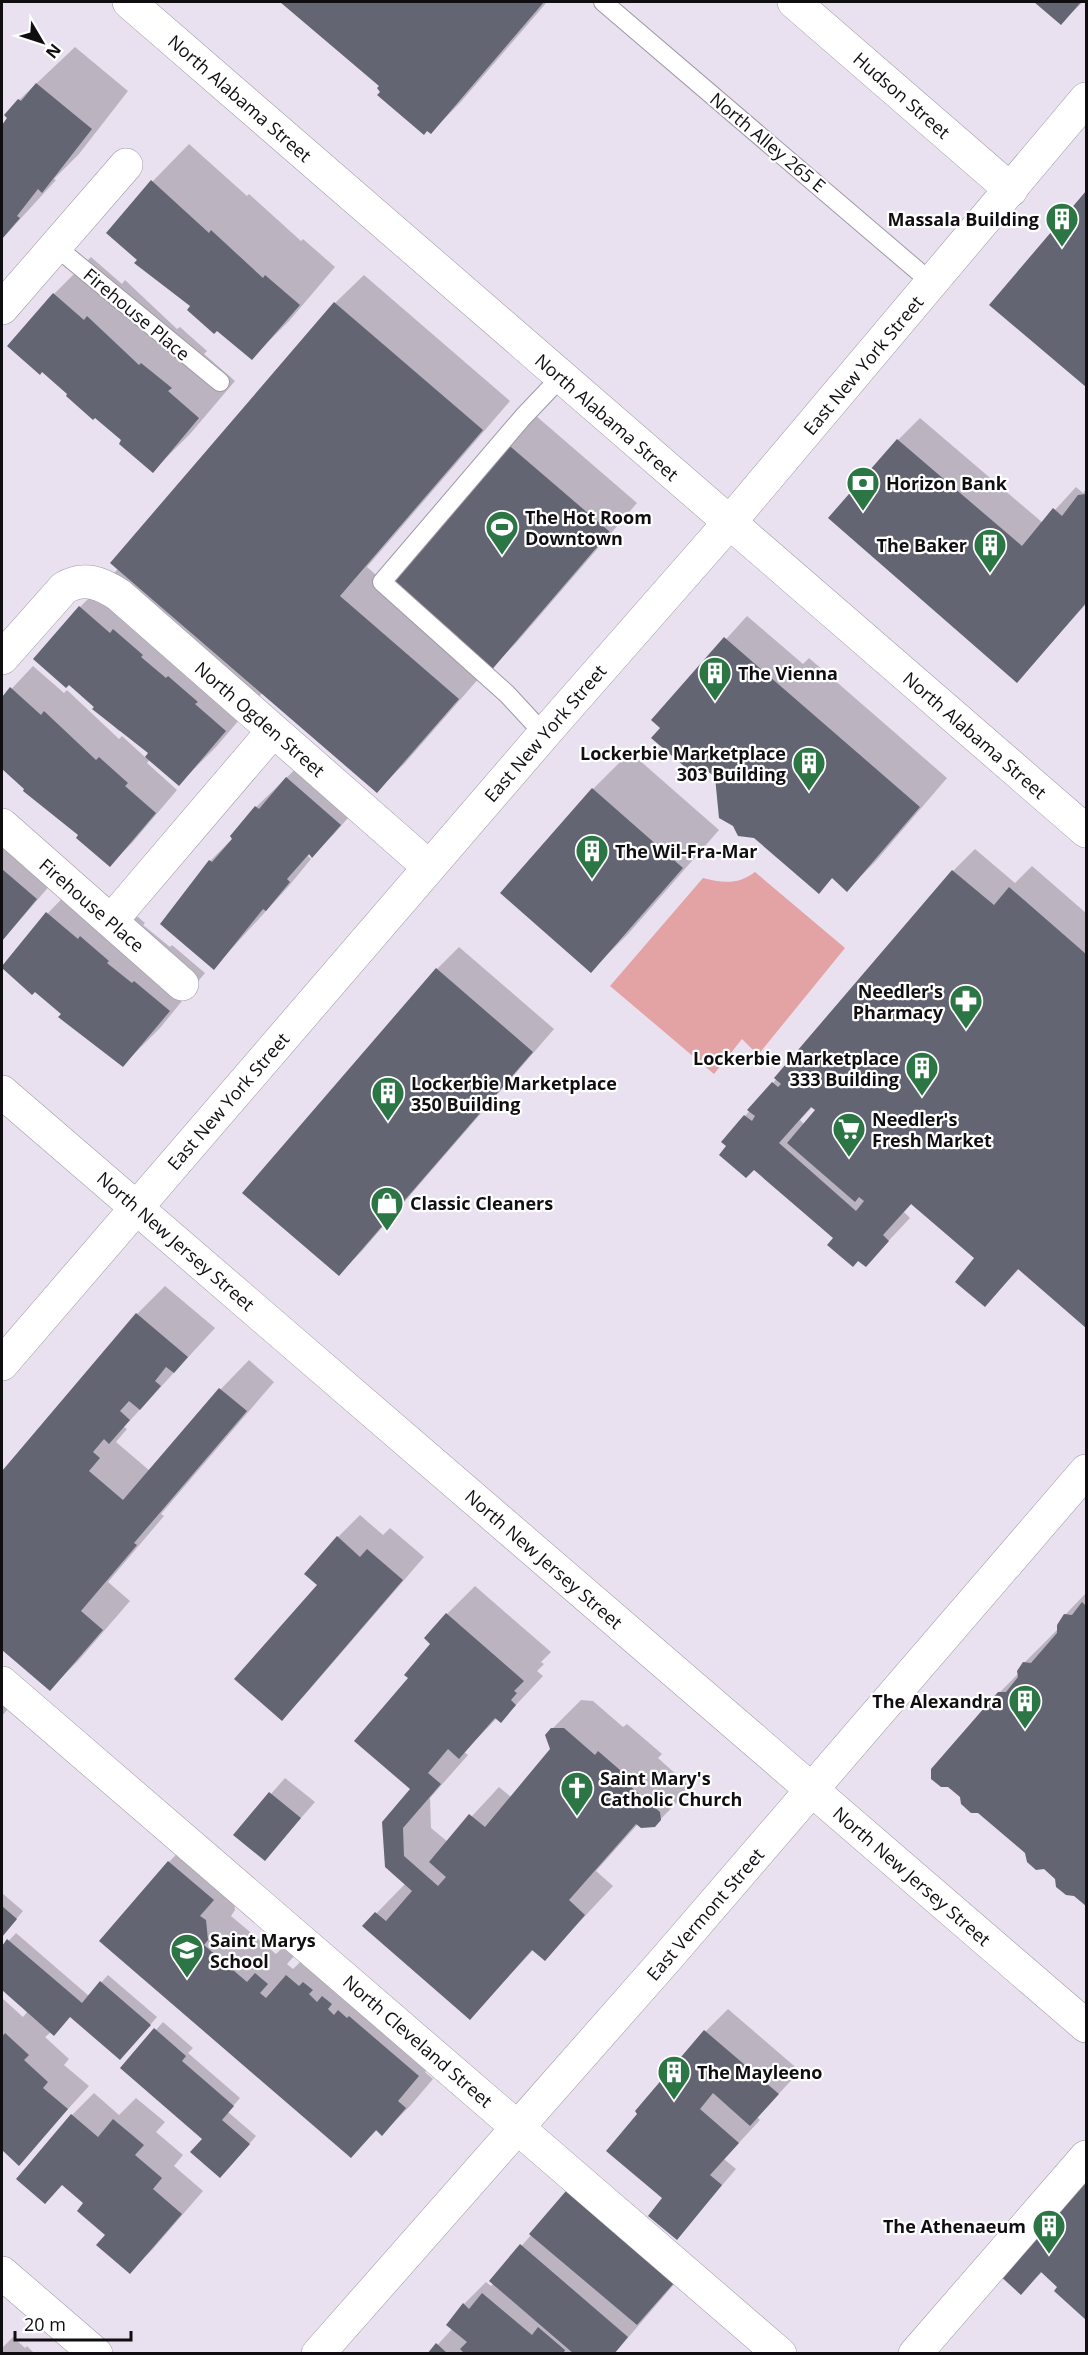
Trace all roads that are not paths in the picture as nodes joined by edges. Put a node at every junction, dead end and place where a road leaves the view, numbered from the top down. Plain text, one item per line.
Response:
1 (129, 2) edge
2 (603, 2) edge
3 (794, 2) edge
4 (1086, 99) edge
5 (126, 165) dead end
6 (1011, 190) junction
7 (55, 246) junction
8 (932, 283) junction
9 (2, 308) edge
10 (561, 377) junction
11 (220, 382) dead end
12 (729, 523) junction
13 (2, 658) edge
14 (273, 730) junction
15 (544, 734) junction
16 (2, 825) edge
17 (1086, 831) edge
18 (429, 867) junction
19 (111, 921) junction
20 (182, 984) dead end
21 (2, 1092) edge
22 (136, 1207) junction
23 (2, 1364) edge
24 (1086, 1471) edge
25 (2, 1683) edge
26 (813, 1790) junction
27 (1086, 2026) edge
28 (519, 2128) junction
29 (1086, 2157) edge
30 (2, 2273) edge
31 (96, 2354) edge
32 (318, 2354) edge
33 (780, 2354) edge
34 (915, 2354) edge

1 - 10 main road, North Alabama Street
2 - 8 lane, North Alley 265 E
3 - 6 main road, Hudson Street
4 - 6 main road, East New York Street
5 - 7 main road
6 - 8 main road, East New York Street
7 - 9 main road
7 - 11 lane, Firehouse Place
8 - 12 main road, East New York Street
10 - 12 main road, North Alabama Street
10 - 15 lane
12 - 15 main road, East New York Street
12 - 17 main road, North Alabama Street
13 - 14 main road, North Ogden Street
14 - 18 main road, North Ogden Street
14 - 19 main road
15 - 18 main road, East New York Street
16 - 19 main road, Firehouse Place
18 - 22 main road, East New York Street
19 - 20 main road, Firehouse Place
21 - 22 main road, North New Jersey Street
22 - 23 main road, East New York Street
22 - 26 main road, North New Jersey Street
24 - 26 main road, East Vermont Street
25 - 28 main road, North Cleveland Street
26 - 27 main road, North New Jersey Street
26 - 28 main road, East Vermont Street
28 - 32 main road, East Vermont Street
28 - 33 main road, North Cleveland Street
29 - 34 main road
30 - 31 main road

